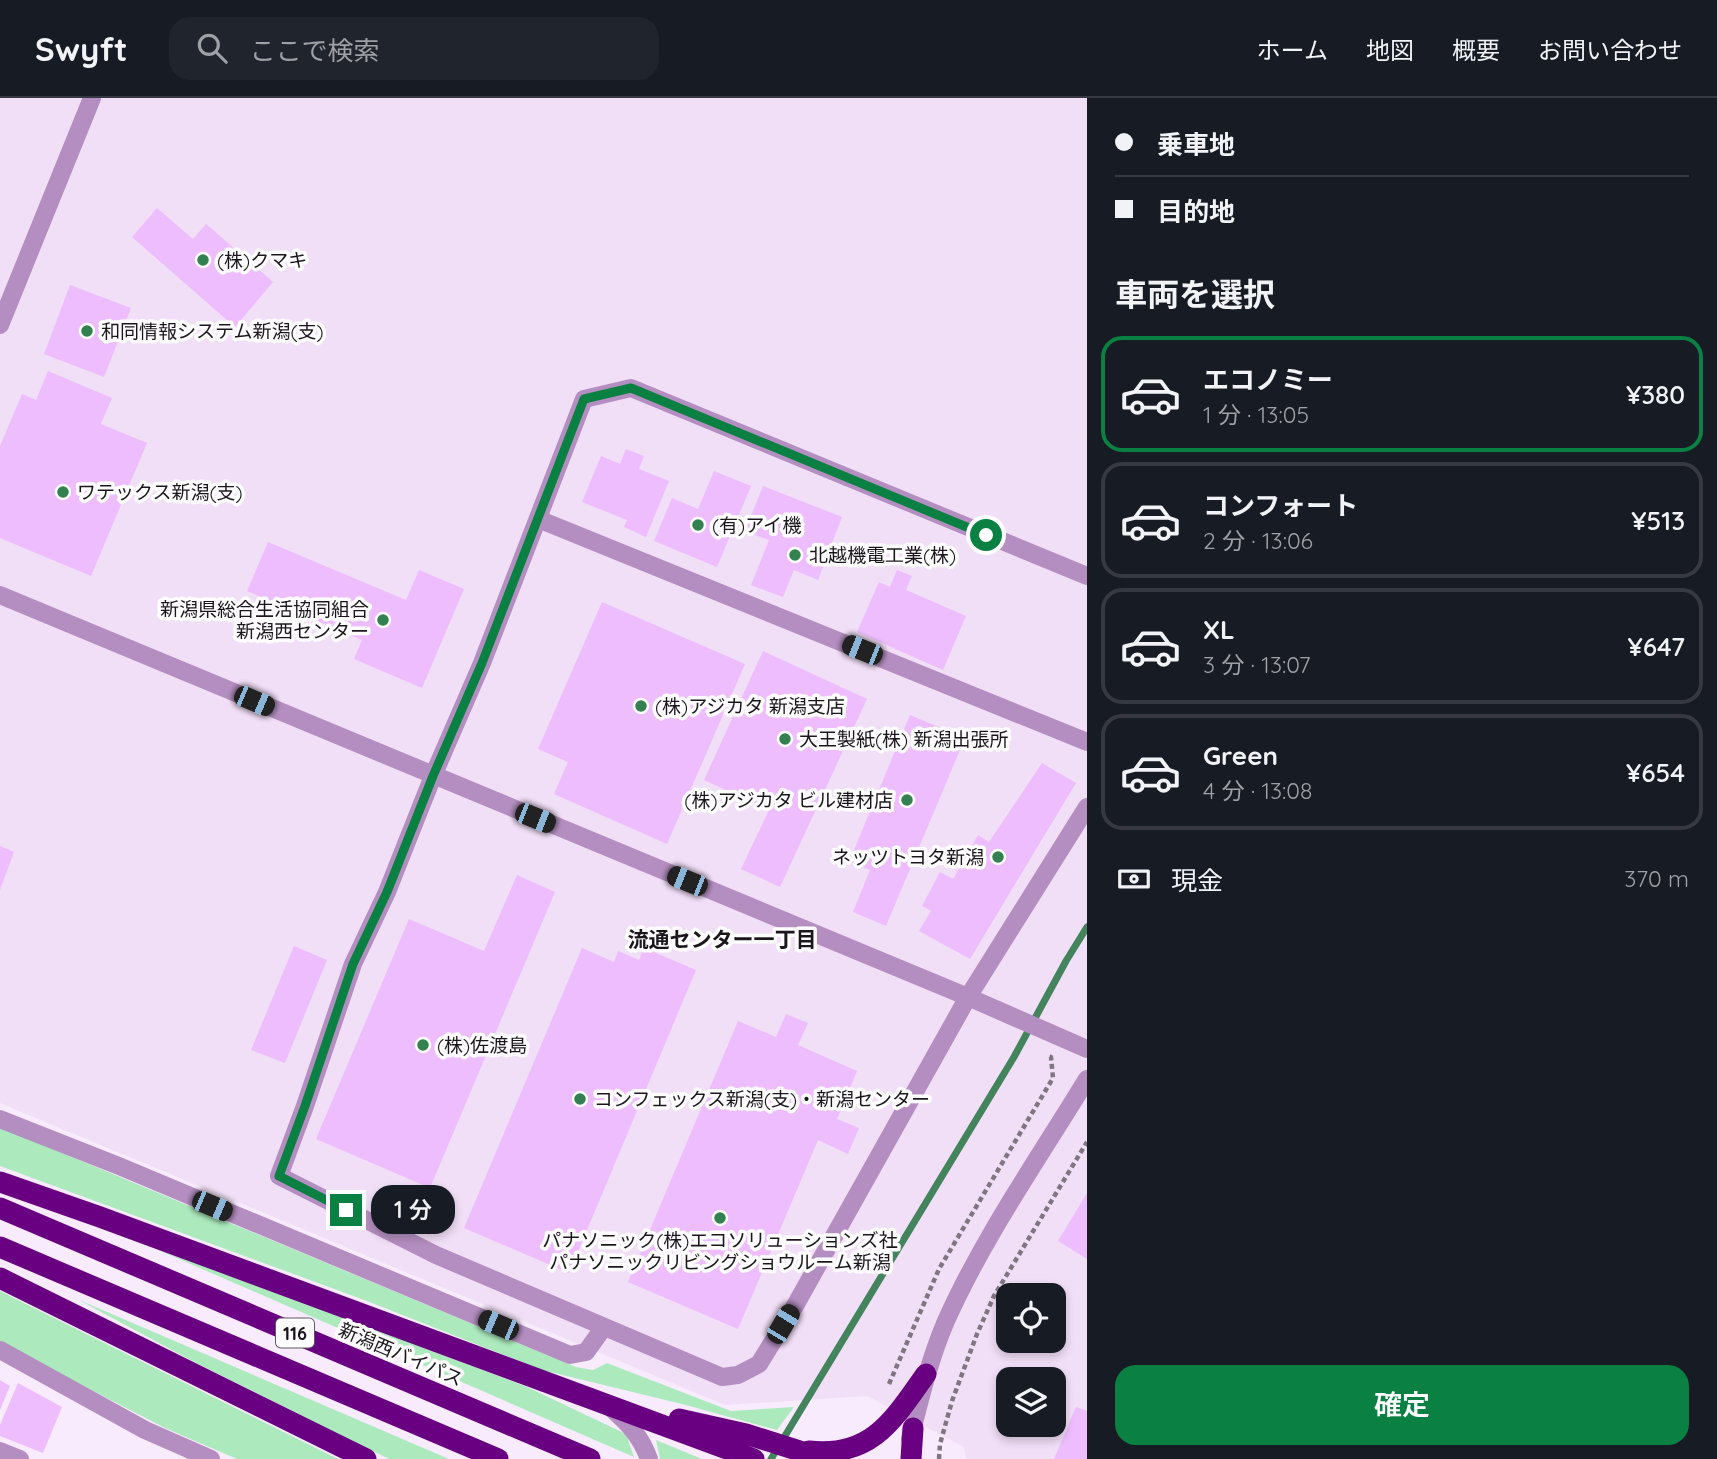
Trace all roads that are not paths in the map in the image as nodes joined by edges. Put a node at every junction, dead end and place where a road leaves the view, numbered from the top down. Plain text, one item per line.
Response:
1 (92, 98) edge
2 (0, 325) edge
3 (538, 519) junction
4 (1087, 576) edge
5 (0, 595) edge
6 (1087, 742) edge
7 (433, 776) junction
8 (1087, 807) edge
9 (968, 997) junction
10 (1087, 1049) edge
11 (1087, 1079) edge
12 (0, 1119) edge
13 (0, 1182) edge
14 (0, 1208) edge
15 (0, 1247) edge
16 (0, 1278) edge
17 (604, 1327) junction
18 (0, 1349) edge
19 (926, 1374) junction
20 (603, 1403) junction
21 (913, 1428) junction
22 (746, 1449) edge
23 (800, 1450) junction
24 (0, 1451) edge
25 (20, 1459) edge
26 (211, 1459) edge
27 (366, 1459) edge
28 (498, 1459) edge
29 (590, 1459) edge
30 (649, 1459) edge
31 (825, 1459) edge
32 (905, 1459) edge
33 (911, 1459) edge

1 - 2 street
3 - 4 street
3 - 6 street
3 - 7 street
5 - 7 street
7 - 9 street
7 - 17 street
8 - 9 street
9 - 10 street
9 - 17 street
11 - 19 street
12 - 17 street
13 - 20 highway
14 - 29 highway, 新潟西バイパス / 116
15 - 28 highway, 116
16 - 27 highway
18 - 26 street
19 - 21 street
19 - 23 highway
20 - 22 highway
20 - 30 street
21 - 32 street
21 - 33 highway
22 - 23 highway
23 - 31 highway
24 - 25 street

